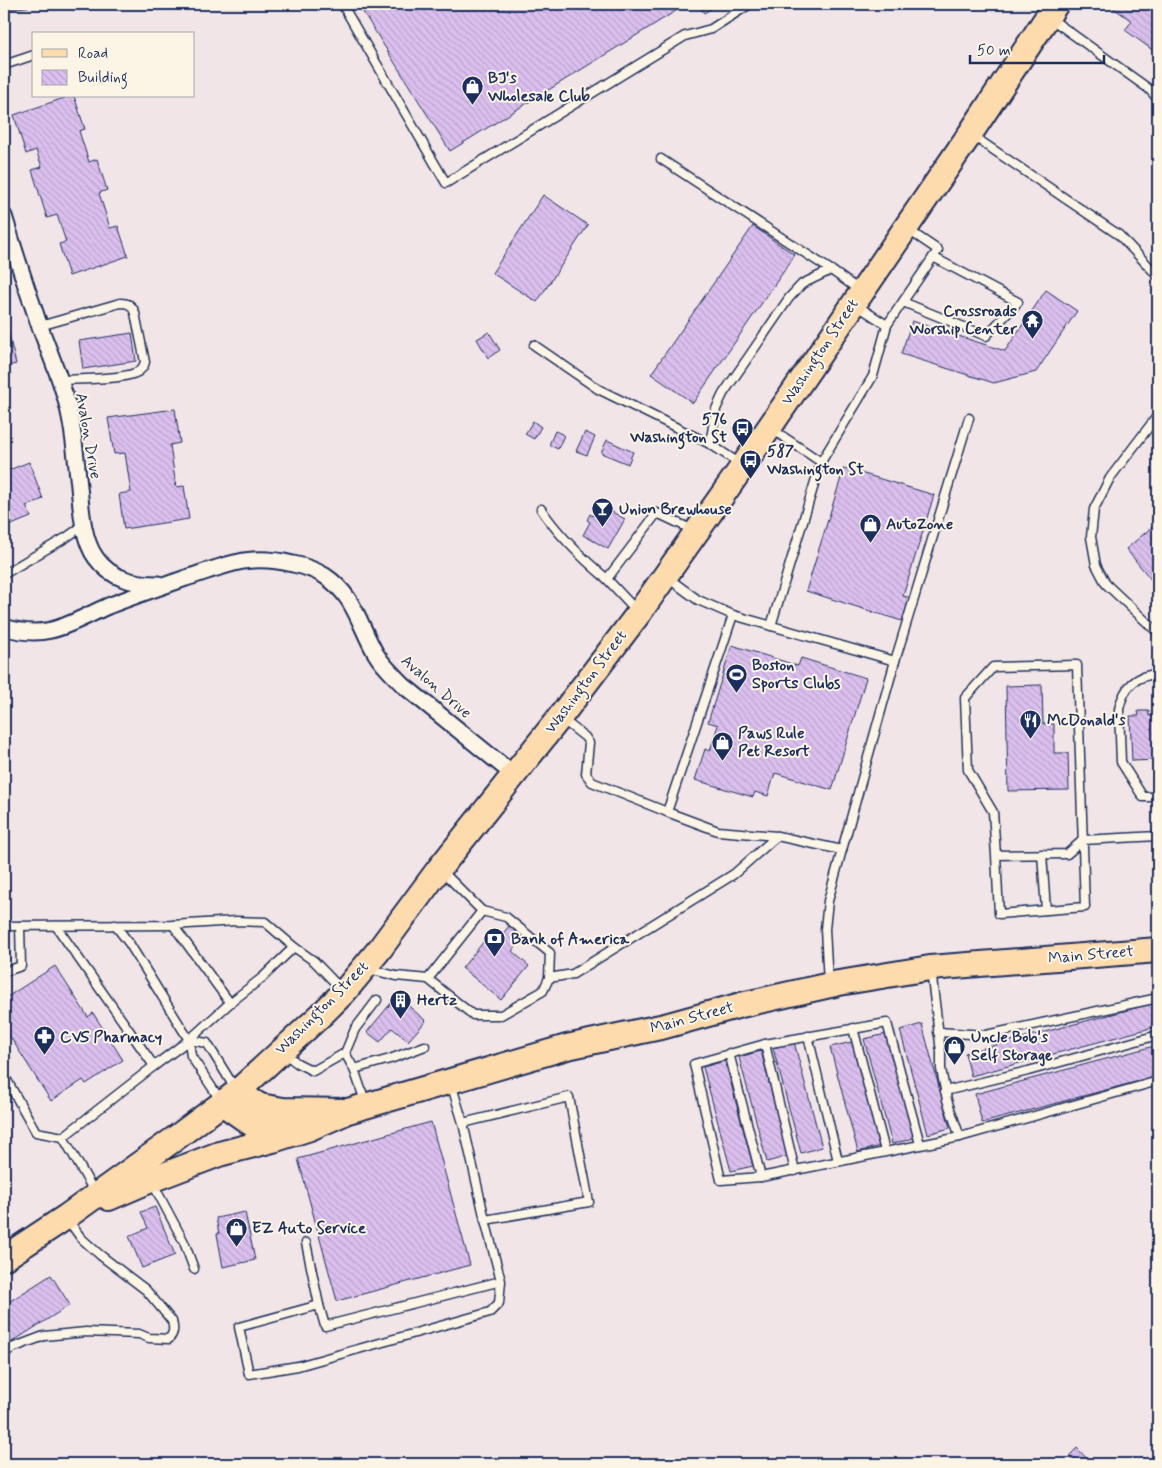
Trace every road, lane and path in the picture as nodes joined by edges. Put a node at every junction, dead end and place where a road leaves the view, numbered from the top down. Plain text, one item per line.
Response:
1 (342, 4) edge
2 (750, 4) edge
3 (1052, 10) edge
4 (32, 56) edge
5 (4, 65) edge
6 (1158, 99) edge
7 (970, 134) junction
8 (661, 159) dead end
9 (4, 216) edge
10 (906, 228) junction
11 (933, 257) junction
12 (831, 270) junction
13 (1158, 276) edge
14 (857, 298) junction
15 (902, 302) junction
16 (887, 325) junction
17 (40, 326) junction
18 (534, 345) dead end
19 (60, 380) junction
20 (1158, 415) edge
21 (969, 418) dead end
22 (770, 427) junction
23 (710, 444) junction
24 (821, 462) junction
25 (743, 466) junction
26 (541, 509) dead end
27 (84, 525) junction
28 (697, 531) junction
29 (4, 574) edge
30 (666, 576) junction
31 (608, 579) junction
32 (168, 584) junction
33 (639, 613) junction
34 (733, 615) junction
35 (771, 626) junction
36 (4, 627) edge
37 (1158, 630) edge
38 (895, 661) junction
39 (1158, 674) edge
40 (560, 717) junction
41 (514, 775) junction
42 (1158, 797) edge
43 (667, 812) junction
44 (777, 836) junction
45 (1158, 836) edge
46 (1083, 840) junction
47 (842, 850) junction
48 (1042, 854) junction
49 (996, 855) junction
50 (439, 869) junction
51 (1046, 910) junction
52 (482, 911) junction
53 (115, 925) junction
54 (173, 925) junction
55 (4, 926) edge
56 (20, 926) junction
57 (56, 926) junction
58 (294, 947) junction
59 (1158, 950) edge
60 (364, 967) junction
61 (930, 968) junction
62 (4, 972) edge
63 (549, 978) junction
64 (428, 979) junction
65 (828, 985) junction
66 (344, 992) junction
67 (1158, 998) edge
68 (377, 1000) dead end
69 (230, 1003) junction
70 (853, 1028) junction
71 (938, 1032) junction
72 (1158, 1035) edge
73 (808, 1036) junction
74 (189, 1040) junction
75 (765, 1044) junction
76 (425, 1046) dead end
77 (281, 1051) junction
78 (345, 1053) junction
79 (729, 1053) junction
80 (154, 1066) junction
81 (354, 1069) junction
82 (4, 1076) edge
83 (450, 1081) junction
84 (1158, 1081) edge
85 (945, 1090) junction
86 (229, 1097) junction
87 (358, 1108) junction
88 (463, 1123) junction
89 (292, 1134) junction
90 (62, 1137) junction
91 (960, 1137) junction
92 (920, 1144) junction
93 (885, 1151) junction
94 (838, 1161) junction
95 (795, 1171) junction
96 (761, 1177) junction
97 (151, 1180) junction
98 (96, 1194) junction
99 (66, 1217) junction
100 (485, 1220) junction
101 (306, 1243) dead end
102 (4, 1258) edge
103 (194, 1270) dead end
104 (501, 1281) junction
105 (319, 1305) junction
106 (4, 1353) edge

1 - 2 lane
3 - 6 lane
3 - 7 main road, Washington Street
4 - 5 lane
7 - 10 main road, Washington Street
7 - 13 lane
8 - 12 lane
9 - 17 street, Avalon Drive
10 - 11 lane
10 - 14 main road, Washington Street
11 - 15 lane
11 - 15 lane
12 - 14 lane
12 - 23 lane
14 - 16 lane
14 - 22 main road, Washington Street
15 - 16 lane
16 - 24 lane
17 - 19 street, Avalon Drive
17 - 19 lane
18 - 23 lane
19 - 27 street, Avalon Drive
20 - 37 lane
21 - 38 lane
22 - 24 lane
22 - 25 main road, Washington Street
23 - 25 lane
24 - 35 lane
25 - 28 main road, Washington Street
26 - 31 lane
27 - 29 lane
27 - 32 street, Avalon Drive
28 - 30 main road, Washington Street
28 - 31 lane
30 - 33 main road, Washington Street
30 - 34 lane
31 - 33 lane
32 - 36 street, Avalon Drive
32 - 41 street, Avalon Drive
33 - 40 main road, Washington Street
34 - 35 lane
34 - 43 lane
35 - 38 lane
38 - 47 lane
39 - 42 lane
40 - 41 main road, Washington Street
40 - 43 lane
41 - 50 main road, Washington Street
43 - 44 lane
44 - 47 lane
44 - 63 lane
45 - 46 lane
46 - 48 lane
46 - 49 lane
46 - 51 lane
47 - 65 lane
48 - 49 lane
48 - 51 lane
49 - 51 lane
50 - 52 lane
50 - 60 main road, Washington Street
52 - 63 lane
52 - 64 lane
53 - 54 lane
53 - 57 lane
53 - 74 lane
54 - 58 lane
54 - 69 lane
55 - 56 lane
56 - 57 lane
56 - 62 lane
57 - 80 lane
58 - 66 lane
58 - 69 lane
59 - 61 main road, Main Street
60 - 64 lane
60 - 66 main road, Washington Street
61 - 65 main road, Main Street
61 - 71 lane
63 - 64 lane
65 - 83 main road, Main Street
66 - 77 main road, Washington Street
67 - 71 lane
68 - 78 lane
69 - 74 lane
70 - 73 lane
70 - 92 lane
70 - 93 lane
71 - 85 lane
72 - 85 lane
73 - 75 lane
73 - 94 lane
74 - 80 lane
74 - 86 lane
74 - 86 lane
75 - 79 lane
75 - 95 lane
76 - 81 lane
77 - 78 lane
77 - 86 main road, Washington Street
78 - 81 lane
79 - 96 lane
79 - 96 lane
80 - 90 lane
81 - 87 lane
82 - 90 lane
83 - 87 main road, Main Street
83 - 88 lane
84 - 91 lane
85 - 91 lane
86 - 87 main road, Main Street
86 - 89 main road
86 - 98 main road, Washington Street
87 - 89 main road
88 - 100 lane
88 - 100 lane
89 - 97 main road
90 - 98 lane
91 - 92 lane
92 - 93 lane
93 - 94 lane
94 - 95 lane
95 - 96 lane
97 - 99 main road
97 - 103 lane
98 - 99 main road, Washington Street
99 - 102 main road, Washington Street
99 - 106 lane
100 - 104 lane
101 - 105 lane
104 - 105 lane
104 - 105 lane

